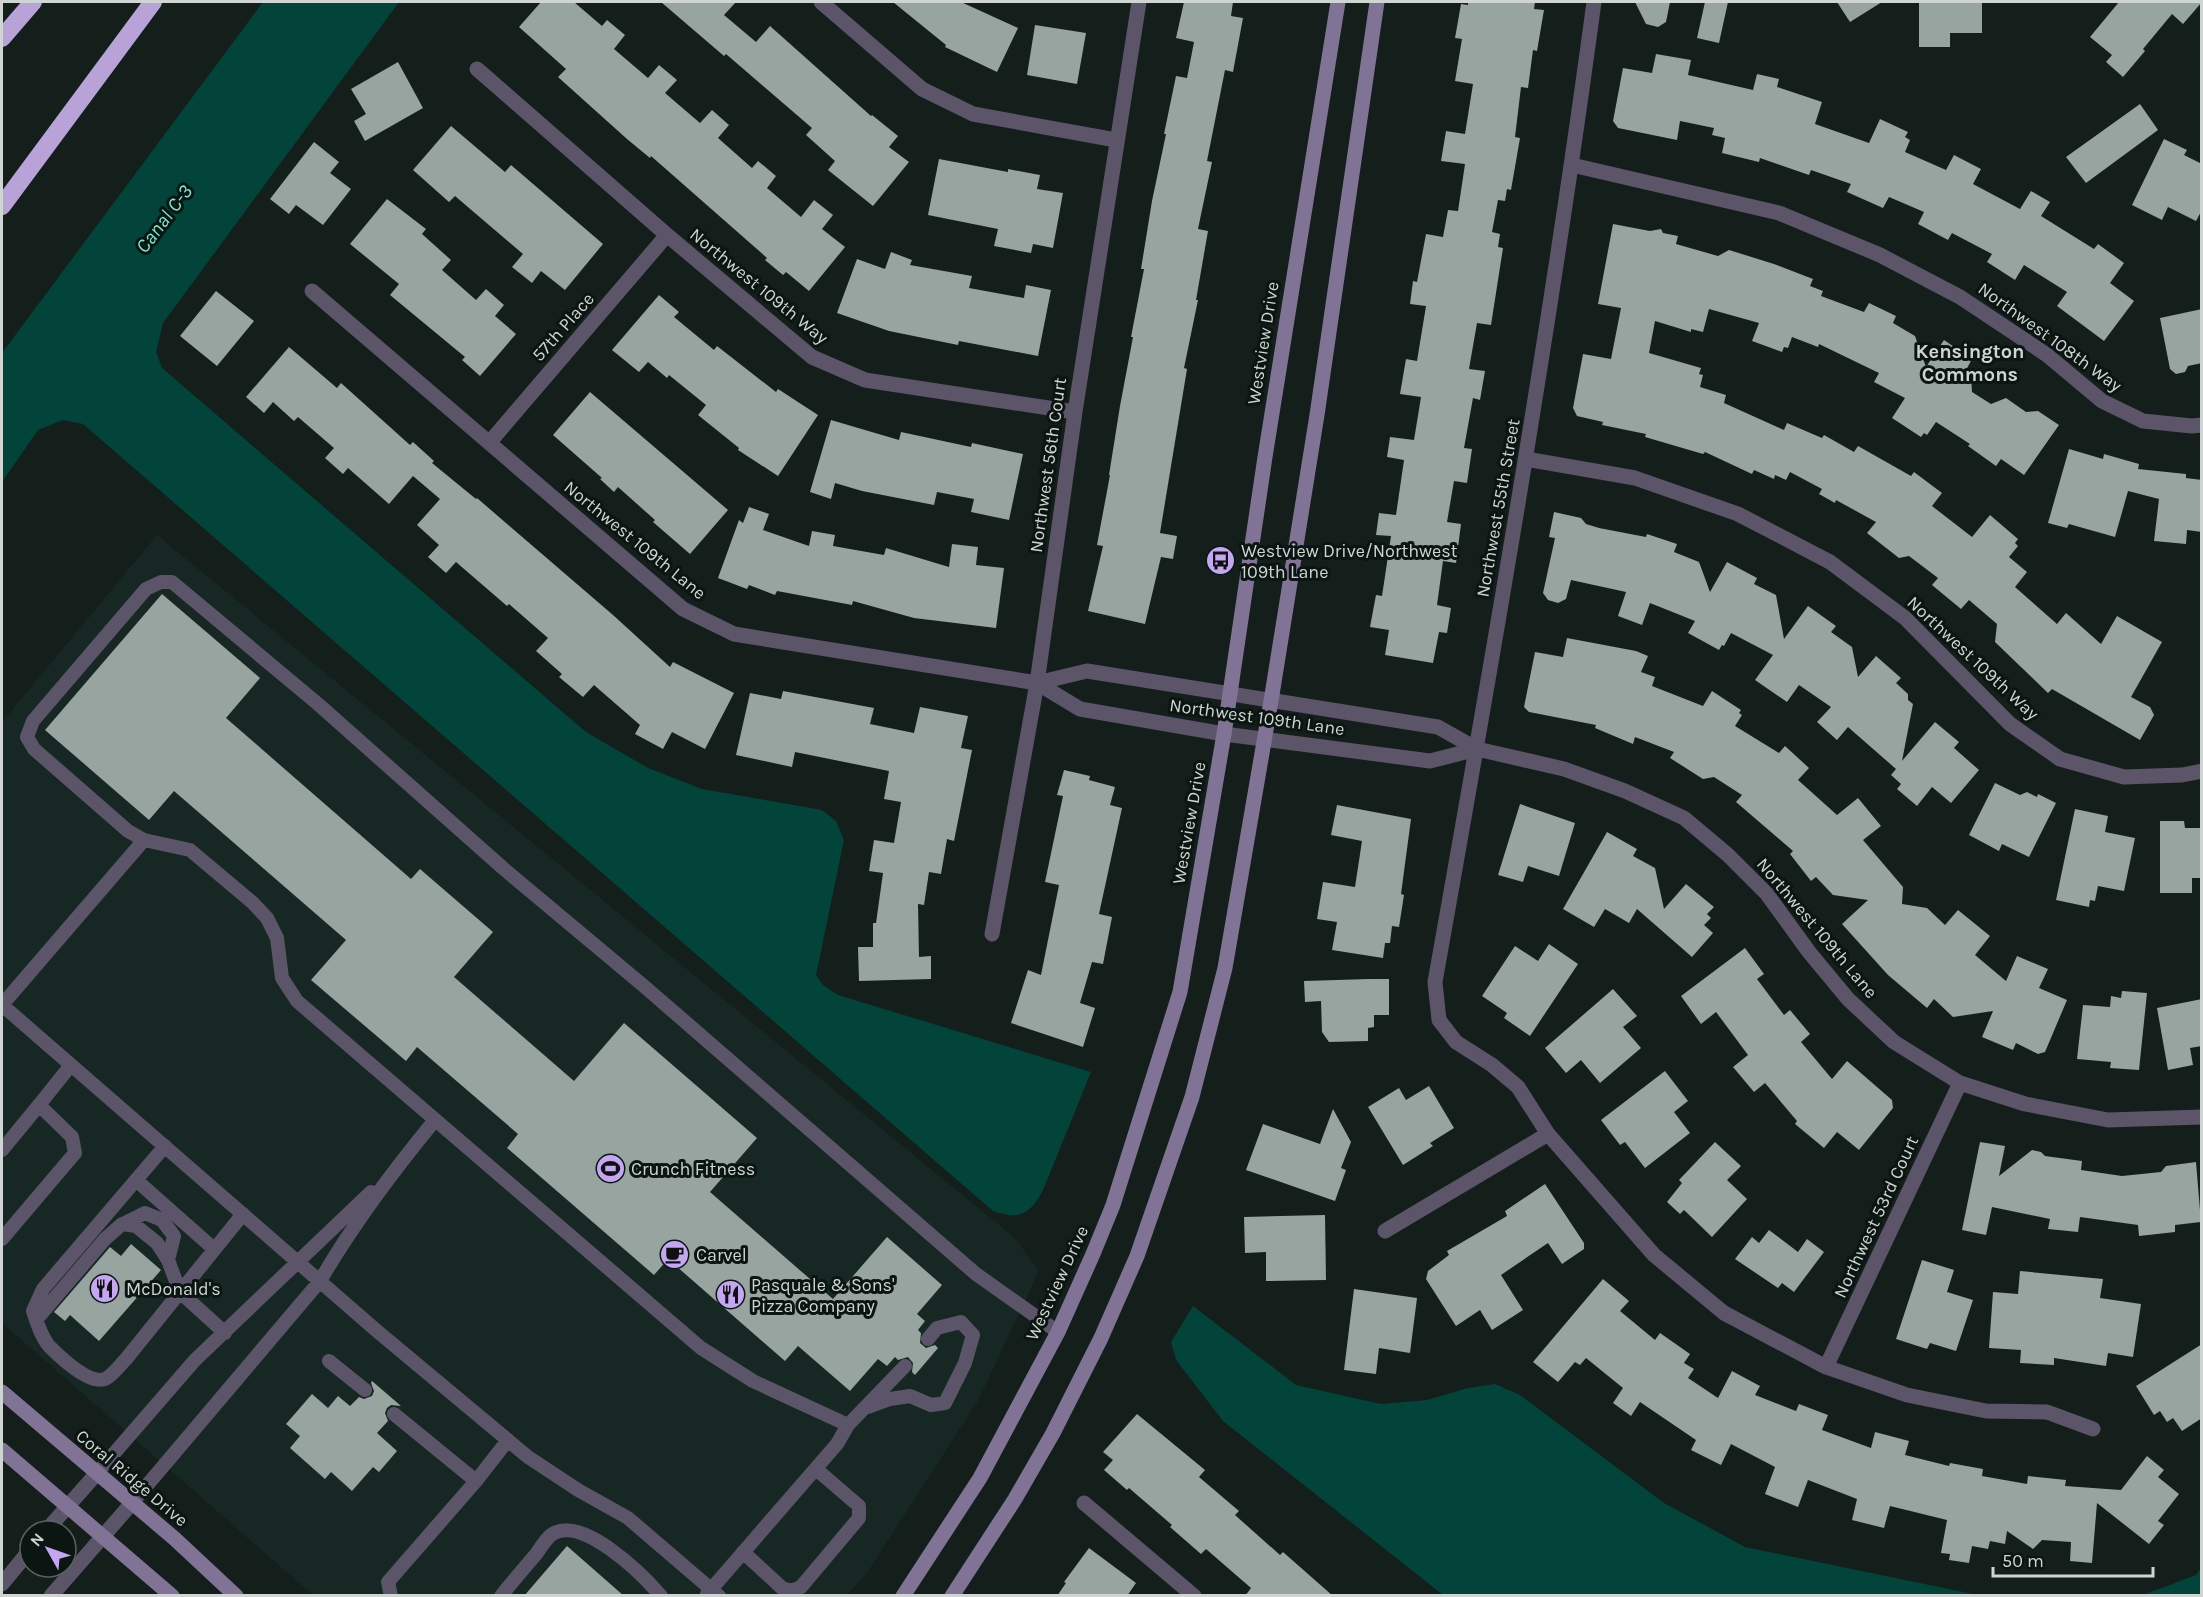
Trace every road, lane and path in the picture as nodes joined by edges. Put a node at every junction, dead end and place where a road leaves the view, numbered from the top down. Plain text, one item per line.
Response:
1 (33, 2) edge
2 (153, 2) edge
3 (821, 2) edge
4 (1138, 2) edge
5 (1338, 2) edge
6 (1377, 2) edge
7 (1594, 2) edge
8 (2, 38) edge
9 (477, 69) dead end
10 (1116, 140) junction
11 (1572, 165) junction
12 (2, 206) edge
13 (667, 235) junction
14 (312, 291) dead end
15 (1075, 412) junction
16 (2202, 425) edge
17 (489, 443) junction
18 (1526, 459) junction
19 (1037, 683) junction
20 (1230, 694) junction
21 (1271, 701) junction
22 (1224, 734) junction
23 (1263, 739) junction
24 (1477, 749) junction
25 (2202, 771) edge
26 (144, 840) junction
27 (992, 933) dead end
28 (2, 1005) edge
29 (71, 1065) junction
30 (1960, 1083) junction
31 (39, 1105) junction
32 (2202, 1117) edge
33 (435, 1120) junction
34 (1548, 1134) junction
35 (165, 1146) junction
36 (2, 1150) edge
37 (392, 1172) junction
38 (136, 1180) junction
39 (243, 1214) junction
40 (122, 1224) junction
41 (1385, 1231) dead end
42 (2, 1239) edge
43 (214, 1249) junction
44 (168, 1260) junction
45 (297, 1261) junction
46 (320, 1281) junction
47 (180, 1292) junction
48 (36, 1320) junction
49 (1058, 1332) junction
50 (225, 1333) junction
51 (928, 1339) dead end
52 (329, 1361) dead end
53 (905, 1366) dead end
54 (1826, 1367) junction
55 (365, 1390) dead end
56 (2, 1392) edge
57 (865, 1408) junction
58 (394, 1414) dead end
59 (848, 1425) junction
60 (2093, 1429) dead end
61 (508, 1440) junction
62 (2, 1450) edge
63 (816, 1469) junction
64 (97, 1473) junction
65 (476, 1481) junction
66 (132, 1503) junction
67 (1084, 1503) dead end
68 (68, 1506) junction
69 (57, 1519) edge
70 (103, 1536) junction
71 (743, 1552) junction
72 (18, 1565) edge
73 (2, 1584) edge
74 (1185, 1592) edge
75 (712, 1593) edge
76 (51, 1596) edge
77 (172, 1596) edge
78 (236, 1596) edge
79 (391, 1596) edge
80 (501, 1596) edge
81 (661, 1596) edge
82 (903, 1596) edge
83 (952, 1596) edge

1 - 8 highway
2 - 12 highway
3 - 10 street
4 - 10 street, Northwest 56th Court
5 - 20 street, Westview Drive
6 - 21 street
7 - 11 street, Northwest 55th Street
9 - 13 street, Northwest 109th Way
10 - 15 street, Northwest 56th Court
11 - 16 street, Northwest 108th Way
11 - 18 street, Northwest 55th Street
13 - 15 street, Northwest 109th Way
13 - 17 street, 57th Place
14 - 17 street, Northwest 109th Lane
15 - 19 street, Northwest 56th Court
17 - 19 street, Northwest 109th Lane
18 - 24 street, Northwest 55th Street
18 - 25 street, Northwest 109th Way
19 - 20 street, Northwest 109th Lane
19 - 22 street, Northwest 109th Lane
19 - 27 street, Northwest 56th Court
20 - 21 street, Northwest 109th Lane
20 - 22 street, Westview Drive
21 - 23 street
21 - 24 street, Northwest 109th Lane
22 - 23 street, Northwest 109th Lane
22 - 49 street, Westview Drive
23 - 24 street, Northwest 109th Lane
23 - 83 street
24 - 30 street, Northwest 109th Lane
24 - 34 street, Northwest 55th Street
26 - 28 lane
26 - 33 lane
26 - 49 lane
28 - 29 lane
29 - 31 lane
29 - 35 lane
30 - 32 street, Northwest 109th Lane
30 - 54 street, Northwest 53rd Court
31 - 36 lane
31 - 42 lane
33 - 37 lane
33 - 59 lane
34 - 41 street
34 - 54 street
35 - 38 lane
35 - 39 lane
37 - 45 lane
37 - 46 lane
38 - 43 lane
38 - 48 lane
39 - 43 lane
39 - 45 lane
40 - 44 lane
40 - 44 lane
40 - 48 lane
43 - 47 lane
44 - 47 lane
45 - 46 lane
45 - 50 lane
46 - 61 lane
46 - 66 lane
47 - 48 lane
47 - 50 lane
49 - 82 street, Westview Drive
50 - 64 lane
51 - 57 lane
52 - 55 lane
53 - 57 lane
54 - 60 street
56 - 64 street, Coral Ridge Drive
57 - 59 lane
58 - 65 lane
59 - 63 lane
61 - 65 lane
61 - 75 lane
62 - 68 street
63 - 71 lane
63 - 71 lane
64 - 66 street, Coral Ridge Drive
64 - 68 street
65 - 79 lane
66 - 70 street
66 - 78 street, Coral Ridge Drive
67 - 74 street
68 - 69 street
68 - 70 street
70 - 76 street
70 - 77 street
71 - 75 lane
72 - 73 street
80 - 81 lane

